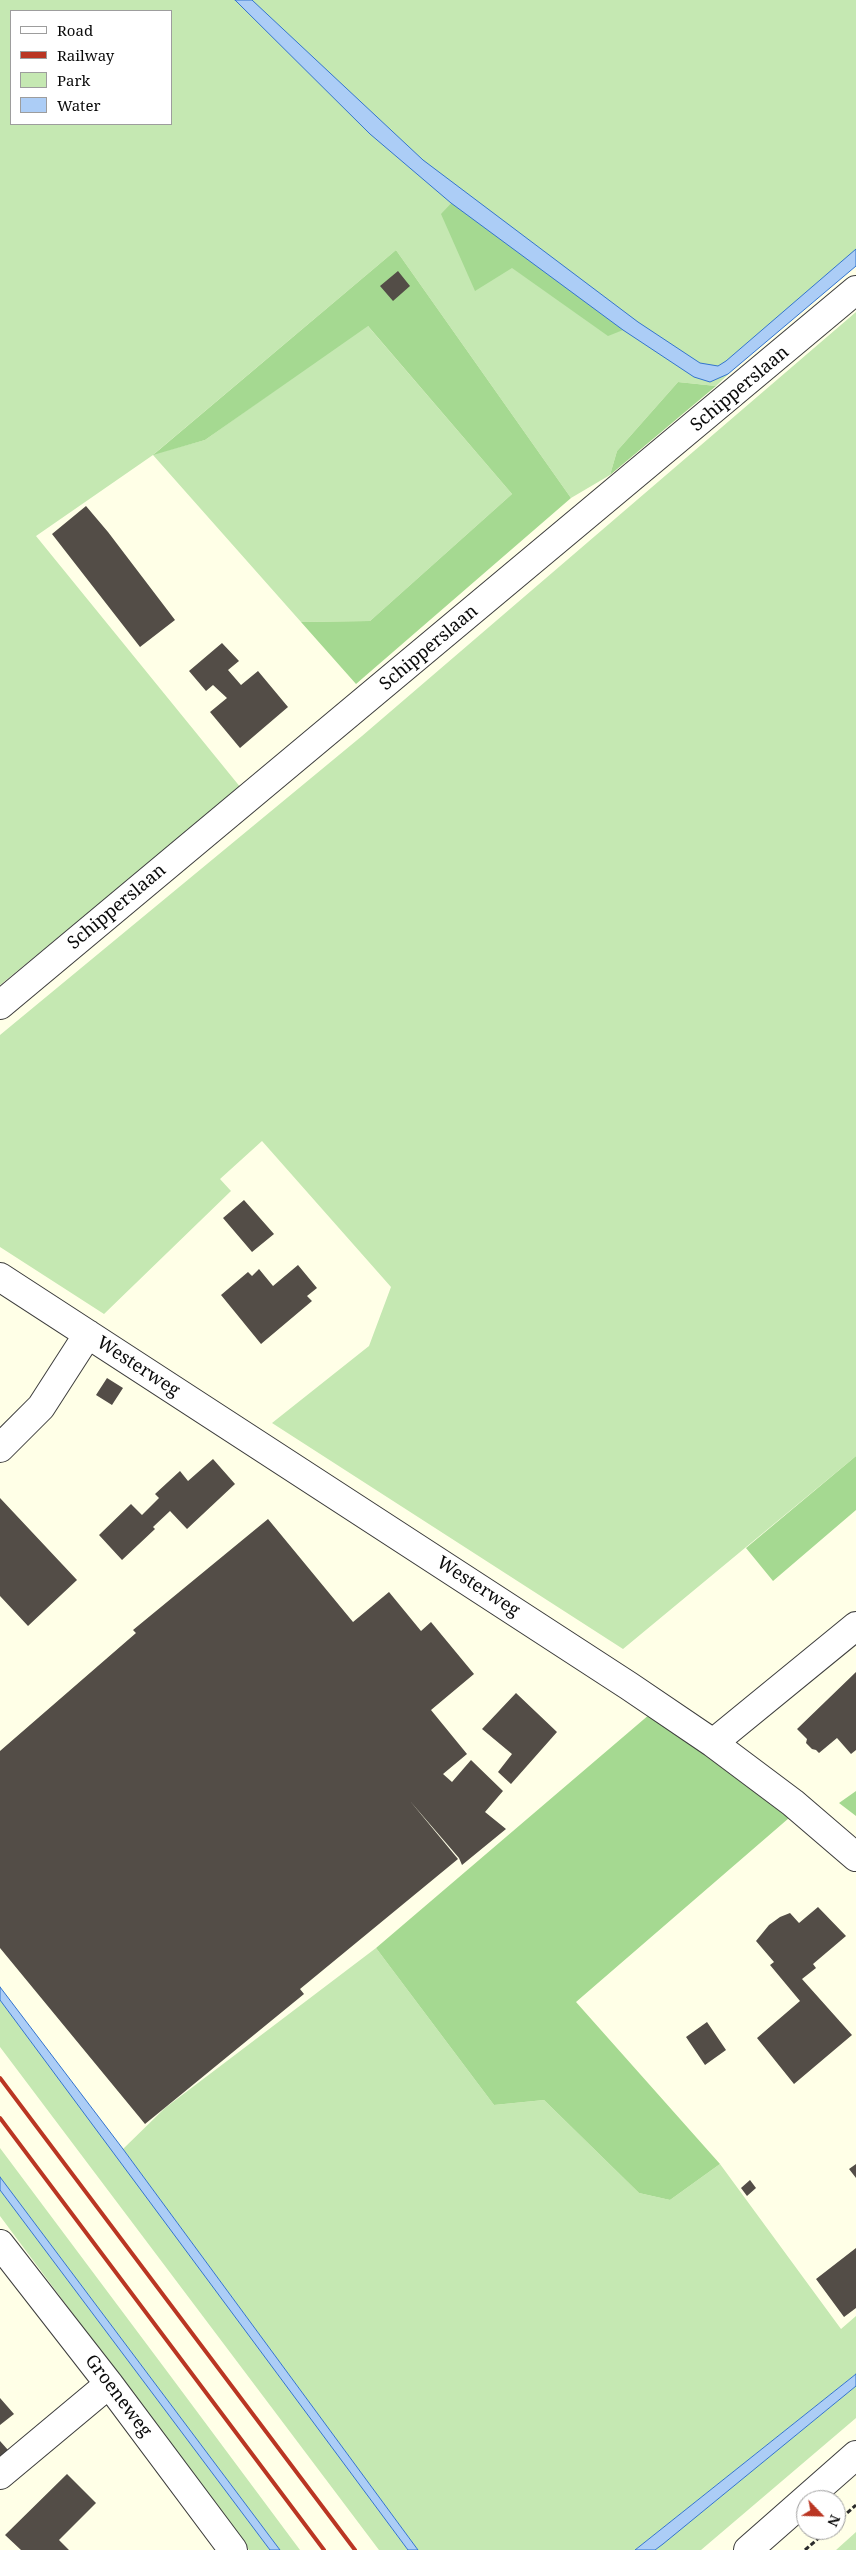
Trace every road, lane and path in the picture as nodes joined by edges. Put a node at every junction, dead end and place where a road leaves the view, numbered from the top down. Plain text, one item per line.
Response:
1 (856, 290) edge
2 (0, 1005) edge
3 (0, 1277) edge
4 (88, 1334) junction
5 (0, 1448) edge
6 (856, 1626) edge
7 (713, 1743) junction
8 (856, 1857) edge
9 (4, 2258) edge
10 (109, 2384) junction
11 (856, 2455) edge
12 (0, 2475) edge
13 (856, 2505) edge
14 (846, 2514) edge
15 (816, 2540) edge
16 (233, 2550) edge
17 (748, 2550) edge
18 (804, 2550) edge

1 - 2 street, Schipperslaan
3 - 4 street, Westerweg
4 - 5 street, Westerweg
4 - 7 street, Westerweg
6 - 7 street
7 - 8 street, Westerweg
9 - 10 street, Groeneweg
10 - 12 street
10 - 16 street, Groeneweg
11 - 17 street
13 - 14 path
15 - 18 path

